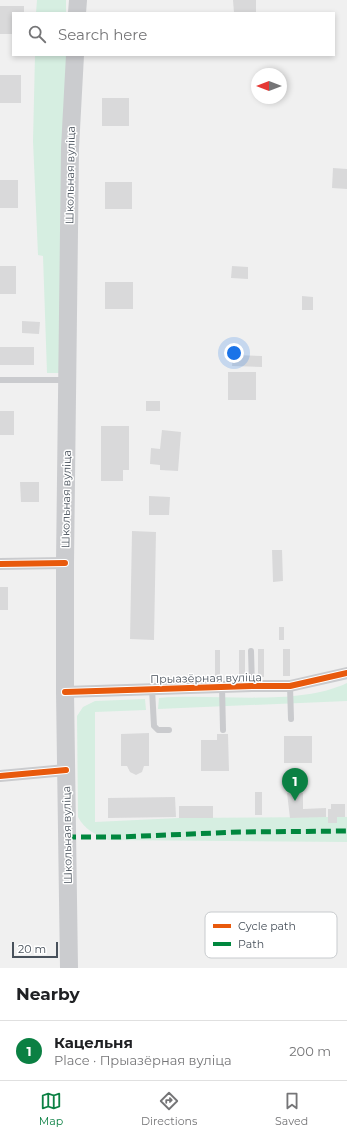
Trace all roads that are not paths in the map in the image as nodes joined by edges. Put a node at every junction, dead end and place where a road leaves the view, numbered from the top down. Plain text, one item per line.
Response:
1 (78, 0) edge
2 (77, 12) edge
3 (75, 56) edge
4 (0, 380) edge
5 (68, 380) junction
6 (65, 563) junction
7 (0, 564) edge
8 (251, 650) dead end
9 (347, 673) edge
10 (252, 686) junction
11 (290, 686) junction
12 (222, 687) junction
13 (152, 689) junction
14 (65, 692) junction
15 (291, 719) dead end
16 (169, 730) dead end
17 (223, 730) dead end
18 (66, 770) junction
19 (0, 776) edge
20 (69, 968) edge

1 - 2 main road
3 - 5 main road, Школьная вуліца
4 - 5 lane
5 - 6 main road, Школьная вуліца
6 - 7 street
6 - 14 main road, Школьная вуліца
8 - 10 lane
9 - 11 street, Прыазёрная вуліца
10 - 11 street, Прыазёрная вуліца
10 - 12 street, Прыазёрная вуліца
11 - 15 lane
12 - 13 street, Прыазёрная вуліца
12 - 17 lane
13 - 14 street, Прыазёрная вуліца
13 - 16 lane
14 - 18 main road, Школьная вуліца
18 - 19 street
18 - 20 main road, Школьная вуліца

